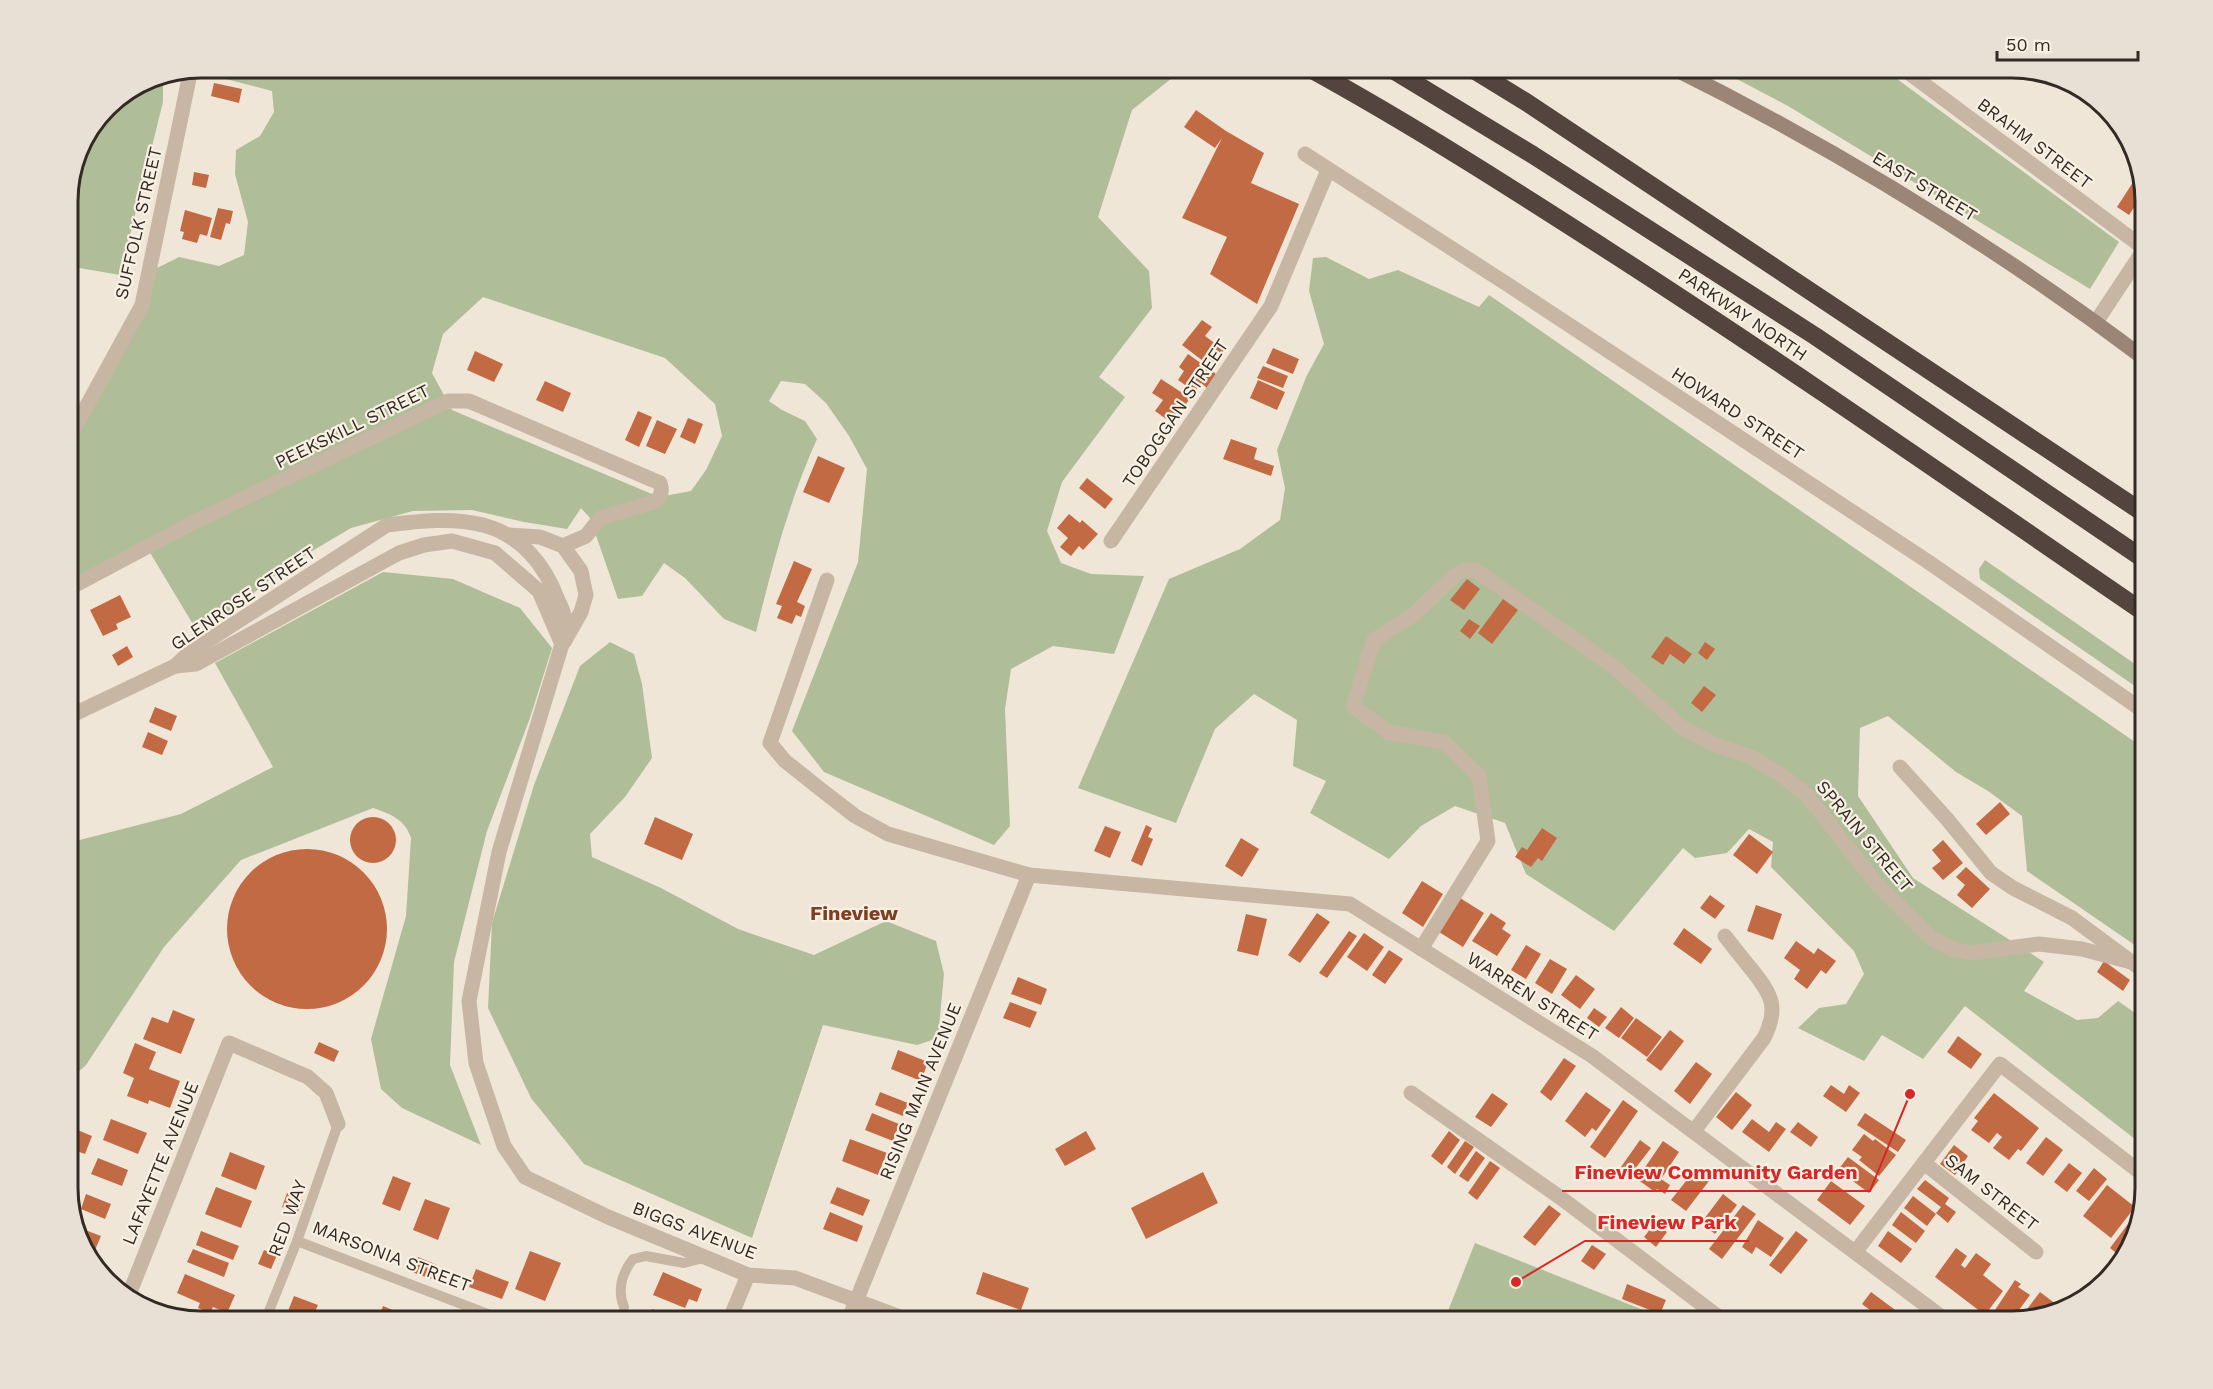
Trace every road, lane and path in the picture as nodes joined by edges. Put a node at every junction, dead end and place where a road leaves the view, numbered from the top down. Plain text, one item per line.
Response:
1 (1326, 78) edge
2 (1405, 78) edge
3 (1486, 78) edge
4 (1691, 78) edge
5 (1914, 78) edge
6 (189, 79) edge
7 (1305, 154) dead end
8 (1328, 170) junction
9 (2135, 242) edge
10 (2135, 264) edge
11 (2096, 322) junction
12 (2135, 351) edge
13 (78, 422) edge
14 (2016, 428) junction
15 (2135, 500) edge
16 (2135, 507) edge
17 (508, 535) junction
18 (1111, 541) dead end
19 (563, 546) junction
20 (2135, 553) edge
21 (826, 580) dead end
22 (78, 584) edge
23 (2135, 605) edge
24 (562, 644) junction
25 (175, 666) junction
26 (2135, 705) edge
27 (78, 712) edge
28 (1900, 767) dead end
29 (1029, 875) junction
30 (1725, 936) dead end
31 (1421, 949) junction
32 (2131, 962) junction
33 (2135, 965) edge
34 (1411, 1094) dead end
35 (338, 1124) joint
36 (1694, 1131) junction
37 (1924, 1163) junction
38 (2135, 1168) edge
39 (525, 1177) joint
40 (297, 1241) junction
41 (1856, 1251) junction
42 (2036, 1252) dead end
43 (703, 1258) junction
44 (748, 1275) junction
45 (131, 1289) edge
46 (856, 1300) junction
47 (624, 1307) dead end
48 (269, 1311) edge
49 (478, 1311) edge
50 (733, 1311) edge
51 (852, 1311) edge
52 (884, 1311) edge
53 (1710, 1311) edge
54 (1933, 1311) edge

1 - 23 highway, PARKWAY NORTH
2 - 20 highway
3 - 14 highway
4 - 11 main road, EAST STREET
5 - 9 street, BRAHM STREET
6 - 13 street, SUFFOLK STREET
7 - 8 street, HOWARD STREET
8 - 18 street, TOBOGGAN STREET
8 - 26 street, HOWARD STREET
10 - 11 street
11 - 12 main road, EAST STREET
14 - 15 highway
14 - 16 highway
17 - 19 street
17 - 24 street, GLENROSE STREET
17 - 25 street, GLENROSE STREET
19 - 22 street, PEEKSKILL STREET
19 - 24 street
21 - 29 street, WARREN STREET
24 - 25 street, GLENROSE STREET
24 - 39 street, GLENROSE STREET
25 - 27 street
28 - 32 street
29 - 31 street, WARREN STREET
29 - 46 street, RISING MAIN AVENUE
30 - 36 street
31 - 32 street, SPRAIN STREET
31 - 36 street, WARREN STREET
32 - 33 street
34 - 53 street
35 - 40 lane, RED WAY
35 - 45 street, LAFAYETTE AVENUE
36 - 41 street, WARREN STREET
37 - 38 street
37 - 41 street
37 - 42 street, SAM STREET
39 - 43 street, BIGGS AVENUE
40 - 48 lane, RED WAY
40 - 49 lane, MARSONIA STREET
41 - 54 street, WARREN STREET
43 - 44 street, BIGGS AVENUE
43 - 47 lane
44 - 46 street, BIGGS AVENUE
44 - 50 street
46 - 51 street, RISING MAIN AVENUE
46 - 52 street, BIGGS AVENUE

